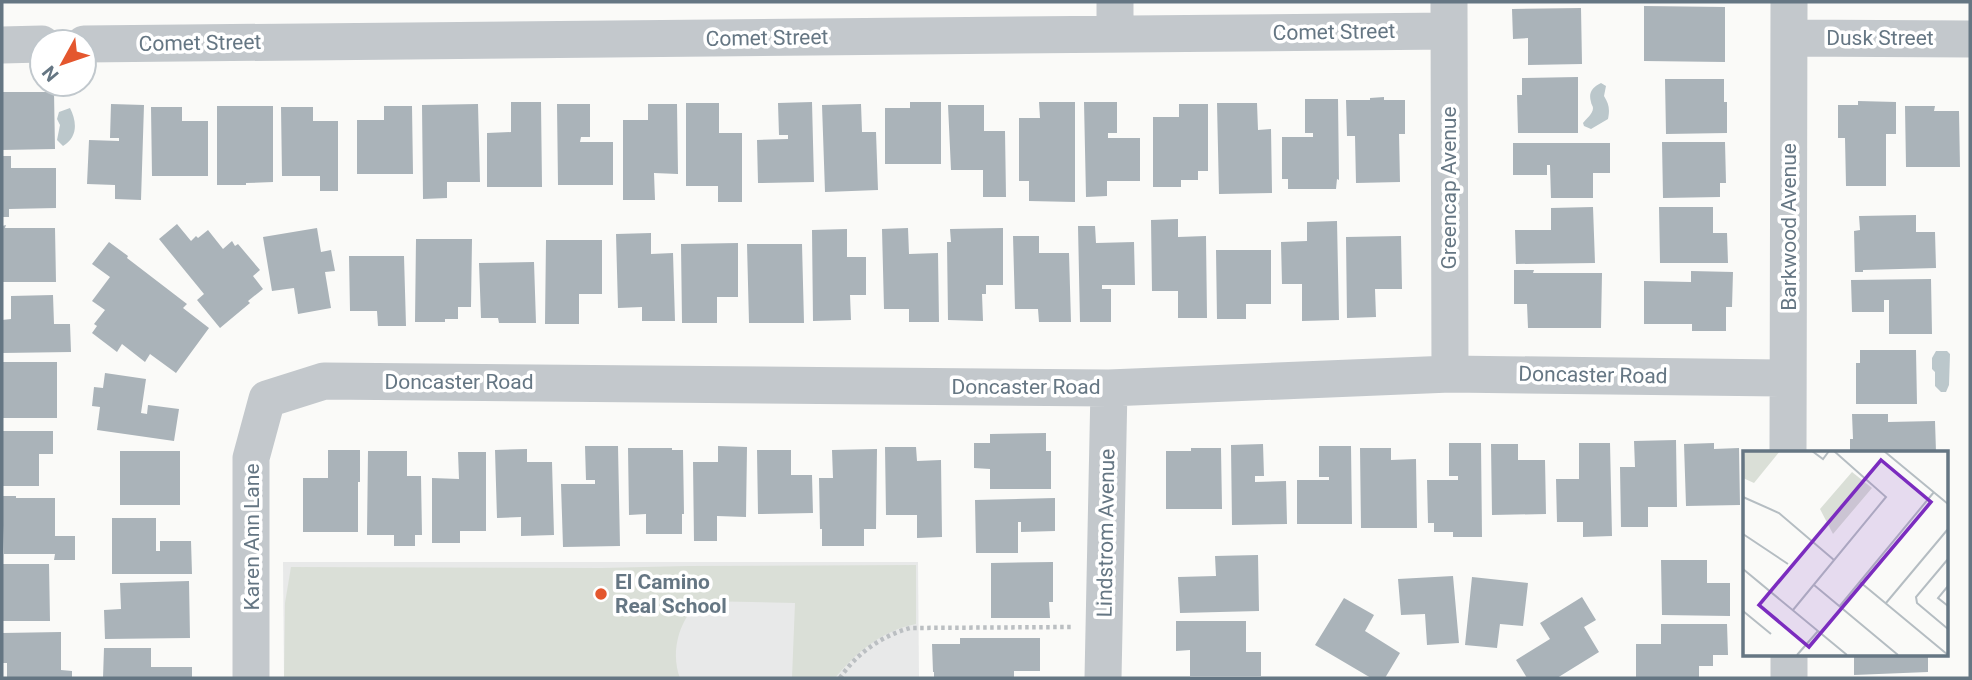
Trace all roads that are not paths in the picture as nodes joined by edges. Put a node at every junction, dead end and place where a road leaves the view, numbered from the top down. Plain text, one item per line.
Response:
1 (1789, 2) edge
2 (1449, 17) edge
3 (1115, 18) edge
4 (1790, 38) junction
5 (1970, 39) edge
6 (28, 44) edge
7 (98, 44) edge
8 (2, 45) edge
9 (1450, 374) junction
10 (1788, 378) junction
11 (1109, 388) junction
12 (267, 398) joint
13 (1788, 451) edge
14 (1789, 656) edge
15 (251, 678) edge
16 (1103, 678) edge
17 (1789, 678) edge

1 - 4 street, Barkwood Avenue
2 - 3 street, Comet Street
2 - 9 street, Greencap Avenue
3 - 7 street, Comet Street
4 - 5 street, Dusk Street
4 - 10 street, Barkwood Avenue
6 - 8 street
9 - 10 street, Doncaster Road
9 - 11 street, Doncaster Road
10 - 13 street, Barkwood Avenue
11 - 12 street, Doncaster Road
11 - 16 street, Lindstrom Avenue
12 - 15 street, Karen Ann Lane
14 - 17 street

